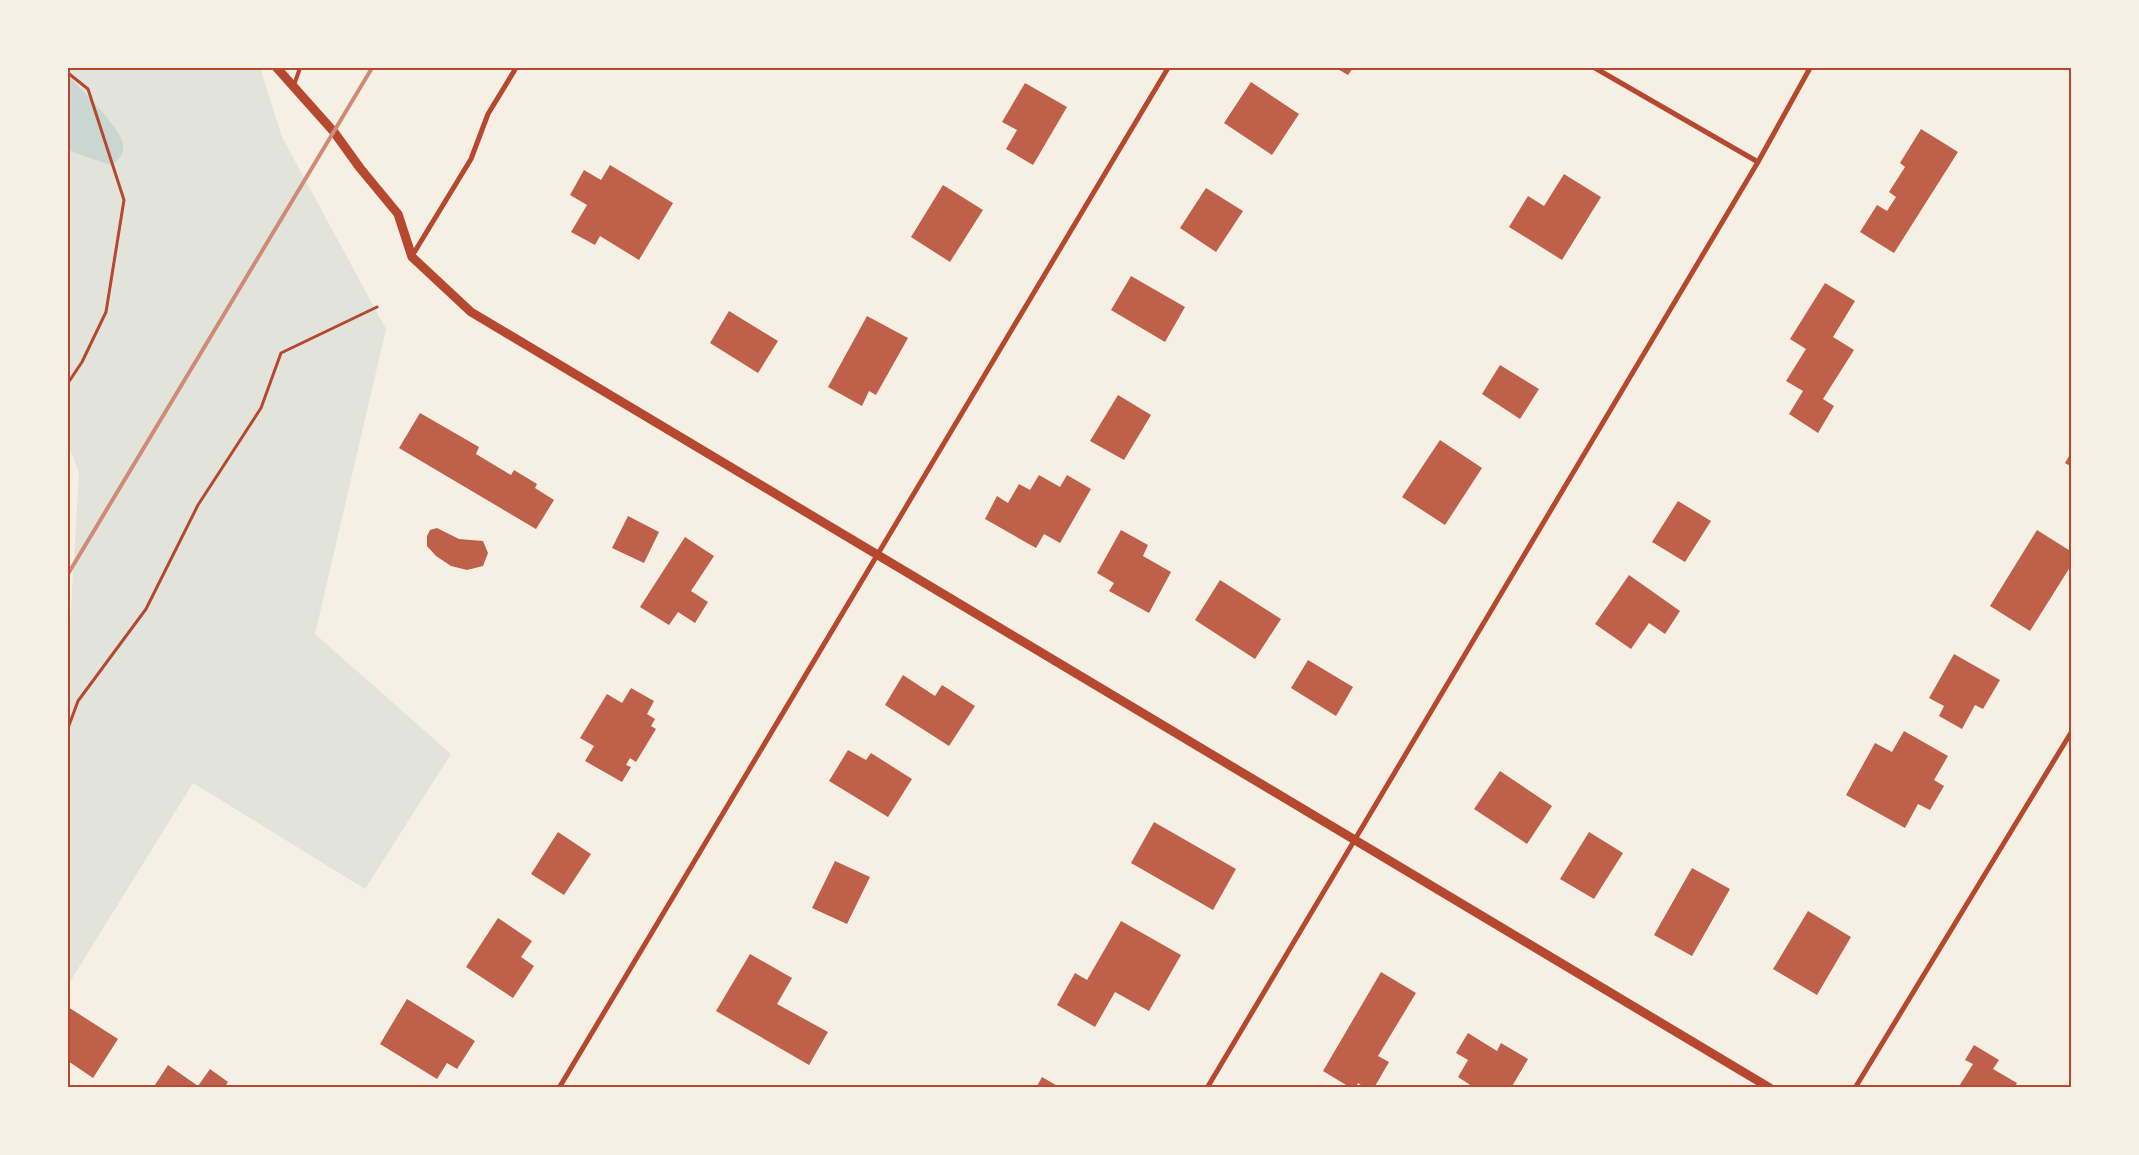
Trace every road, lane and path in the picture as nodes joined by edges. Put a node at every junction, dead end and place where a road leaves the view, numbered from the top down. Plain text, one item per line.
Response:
1 (276, 68) edge
2 (300, 68) edge
3 (516, 68) edge
4 (1168, 68) edge
5 (1595, 68) edge
6 (1810, 68) edge
7 (68, 73) edge
8 (294, 88) junction
9 (1758, 162) junction
10 (412, 257) junction
11 (377, 307) dead end
12 (68, 383) edge
13 (878, 555) junction
14 (68, 728) edge
15 (2072, 731) edge
16 (1355, 839) junction
17 (559, 1088) edge
18 (1206, 1088) edge
19 (1770, 1088) edge
20 (1855, 1088) edge

1 - 8 street
2 - 8 lane
3 - 10 street
4 - 13 street
5 - 9 street
6 - 9 street
7 - 12 path
8 - 10 street
9 - 16 street
10 - 13 street
11 - 14 path
13 - 16 street
13 - 17 street
15 - 20 street
16 - 18 street
16 - 19 street

